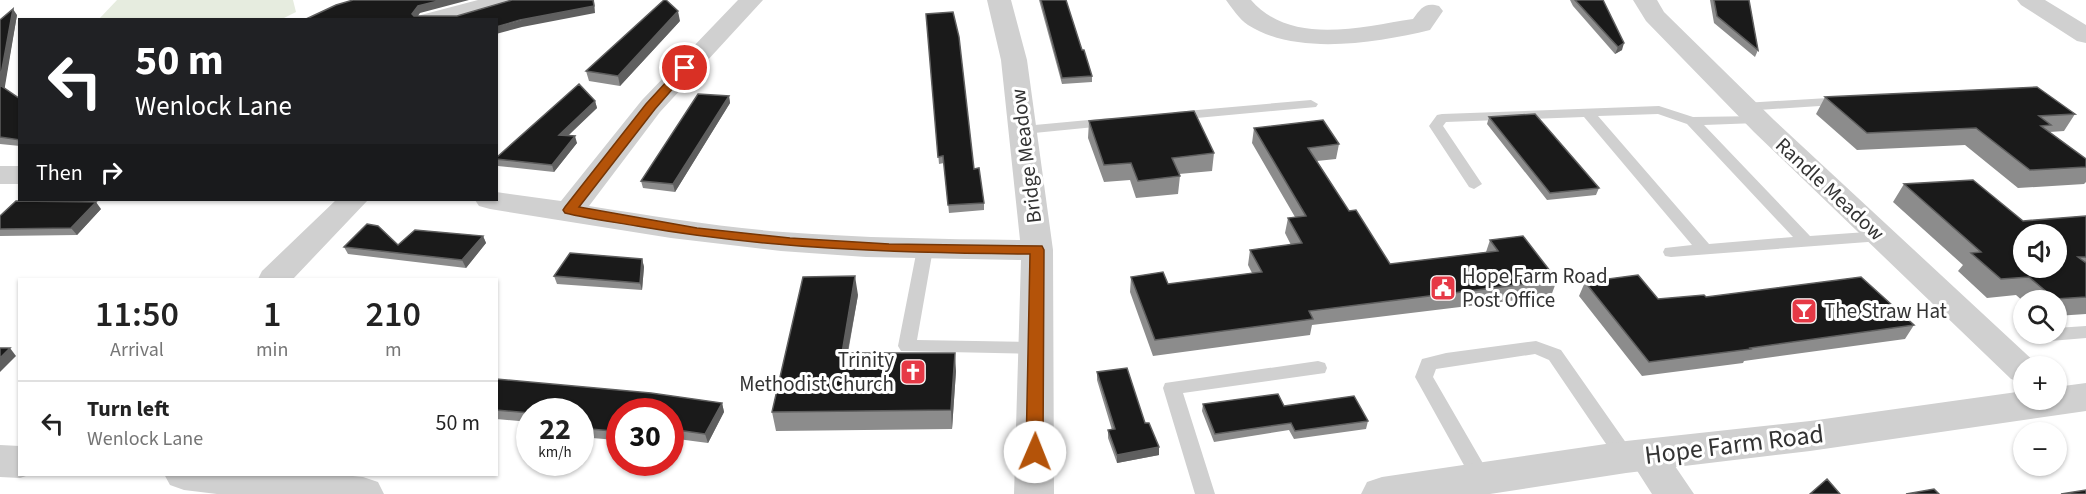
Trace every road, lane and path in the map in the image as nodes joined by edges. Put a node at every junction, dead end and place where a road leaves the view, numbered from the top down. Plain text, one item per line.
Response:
1 (505, 0) edge
2 (751, 0) edge
3 (999, 0) edge
4 (1238, 0) edge
5 (1645, 0) edge
6 (2029, 0) edge
7 (437, 18) edge
8 (1445, 33) dead end
9 (2086, 36) edge
10 (1862, 101) edge
11 (1311, 104) dead end
12 (1587, 112) junction
13 (1750, 113) junction
14 (1162, 118) edge
15 (1128, 121) edge
16 (1692, 121) junction
17 (1024, 130) junction
18 (0, 174) edge
19 (18, 175) edge
20 (1474, 184) dead end
21 (352, 201) edge
22 (498, 201) edge
23 (570, 210) junction
24 (1881, 236) junction
25 (1806, 242) junction
26 (924, 249) junction
27 (1037, 250) junction
28 (1705, 250) junction
29 (1671, 252) dead end
30 (275, 278) edge
31 (2086, 332) edge
32 (2067, 334) edge
33 (1036, 348) junction
34 (2013, 360) edge
35 (1318, 368) dead end
36 (2013, 407) edge
37 (1636, 456) junction
38 (0, 461) edge
39 (18, 462) edge
40 (202, 476) edge
41 (1482, 479) junction
42 (363, 494) edge
43 (1034, 494) edge
44 (1205, 494) edge
45 (1382, 494) edge
46 (1674, 494) edge

1 - 7 street
2 - 23 street
3 - 17 street, Bridge Meadow
4 - 8 street
5 - 13 street, Randle Meadow
6 - 9 street
10 - 13 lane
11 - 14 lane
12 - 16 lane
12 - 20 lane
12 - 28 lane
13 - 16 lane
13 - 24 street, Randle Meadow
15 - 17 lane
16 - 25 lane
17 - 27 street, Bridge Meadow
18 - 19 street
21 - 30 street
22 - 23 street
23 - 26 street
24 - 25 lane
24 - 34 street, Randle Meadow
25 - 28 lane
26 - 27 street
26 - 33 lane
27 - 33 street, Bridge Meadow
28 - 29 lane
31 - 32 lane
33 - 43 street, Bridge Meadow
35 - 44 lane
36 - 37 street, Hope Farm Road
37 - 41 street, Hope Farm Road
37 - 41 lane
37 - 46 street
38 - 39 street
40 - 42 street
41 - 45 street, Hope Farm Road

